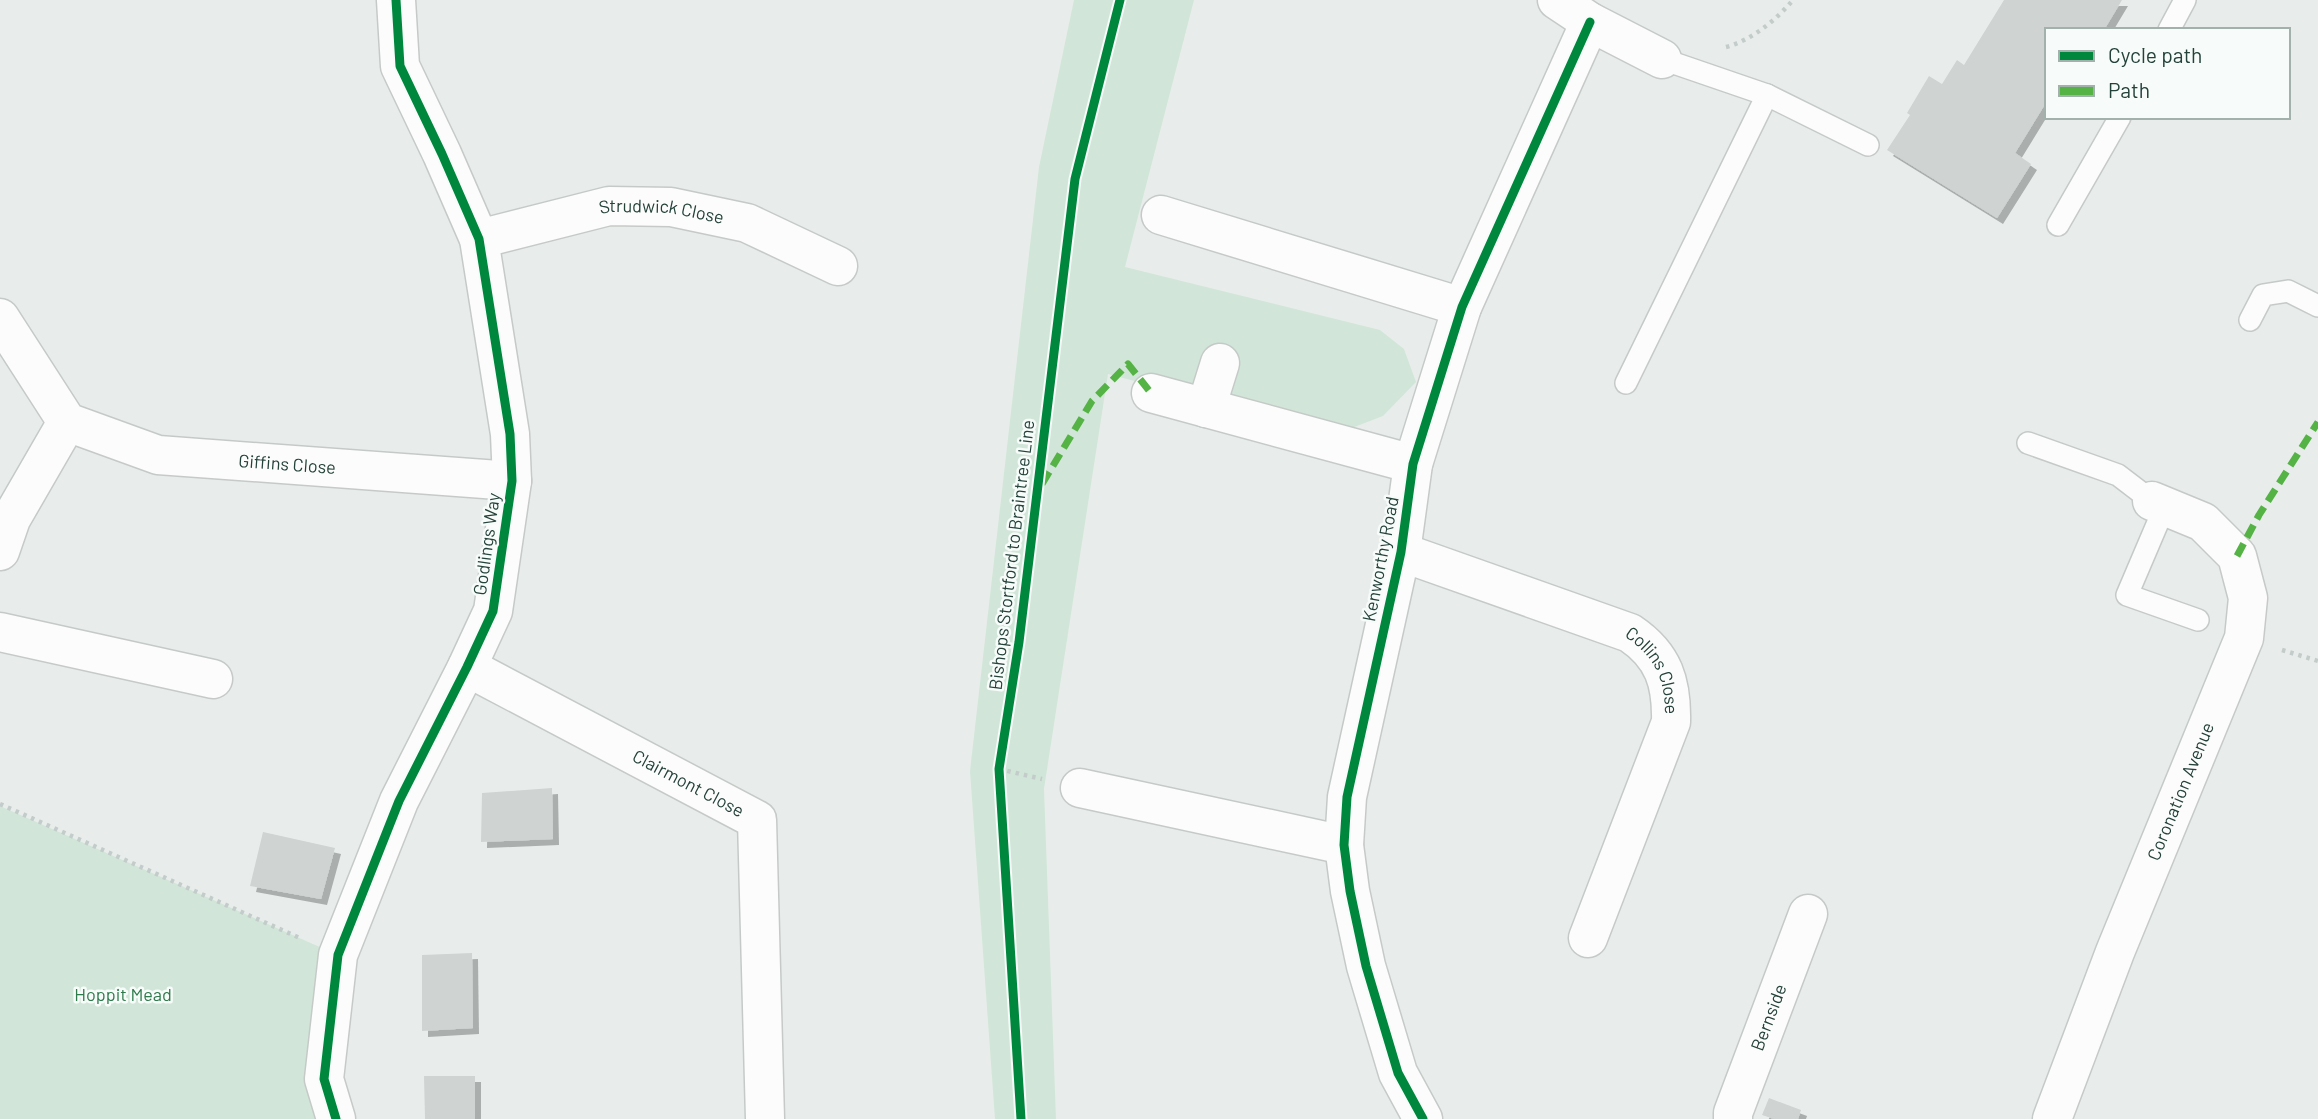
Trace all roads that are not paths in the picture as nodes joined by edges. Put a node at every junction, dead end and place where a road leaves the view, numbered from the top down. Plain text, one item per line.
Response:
1 (396, 0) edge
2 (1557, 0) edge
3 (2185, 0) edge
4 (1590, 22) junction
5 (2170, 28) edge
6 (1662, 59) joint
7 (1767, 95) junction
8 (2119, 119) edge
9 (1868, 145) dead end
10 (1161, 215) dead end
11 (2058, 225) dead end
12 (479, 239) junction
13 (838, 265) dead end
14 (2318, 306) edge
15 (1462, 307) junction
16 (0, 318) edge
17 (2250, 320) dead end
18 (1220, 363) dead end
19 (1626, 383) dead end
20 (1151, 393) dead end
21 (1206, 408) junction
22 (67, 422) junction
23 (2028, 443) dead end
24 (1413, 464) junction
25 (512, 481) junction
26 (2159, 503) junction
27 (0, 551) edge
28 (1401, 552) junction
29 (2198, 620) dead end
30 (0, 632) edge
31 (467, 667) junction
32 (213, 679) dead end
33 (1080, 788) dead end
34 (1344, 845) junction
35 (1808, 914) dead end
36 (1588, 938) dead end
37 (336, 1119) edge
38 (765, 1119) edge
39 (1423, 1119) edge
40 (1733, 1119) edge
41 (2052, 1119) edge

1 - 12 street, Godlings Way
2 - 4 street
3 - 5 lane
4 - 6 street
4 - 15 street, Kenworthy Road
6 - 7 lane
7 - 9 lane
7 - 19 lane
8 - 11 lane
10 - 15 street
12 - 13 street, Strudwick Close
12 - 25 street, Godlings Way
14 - 17 lane
15 - 24 street, Kenworthy Road
16 - 22 street
18 - 21 street
20 - 21 street
21 - 24 street
22 - 25 street, Giffins Close
22 - 27 street
23 - 26 lane
24 - 28 street, Kenworthy Road
25 - 31 street, Godlings Way
26 - 29 lane
26 - 41 street, Coronation Avenue
28 - 34 street, Kenworthy Road
28 - 36 street, Collins Close
30 - 32 street
31 - 37 street, Godlings Way
31 - 38 street, Clairmont Close
33 - 34 street
34 - 39 street, Kenworthy Road
35 - 40 street, Bernside

